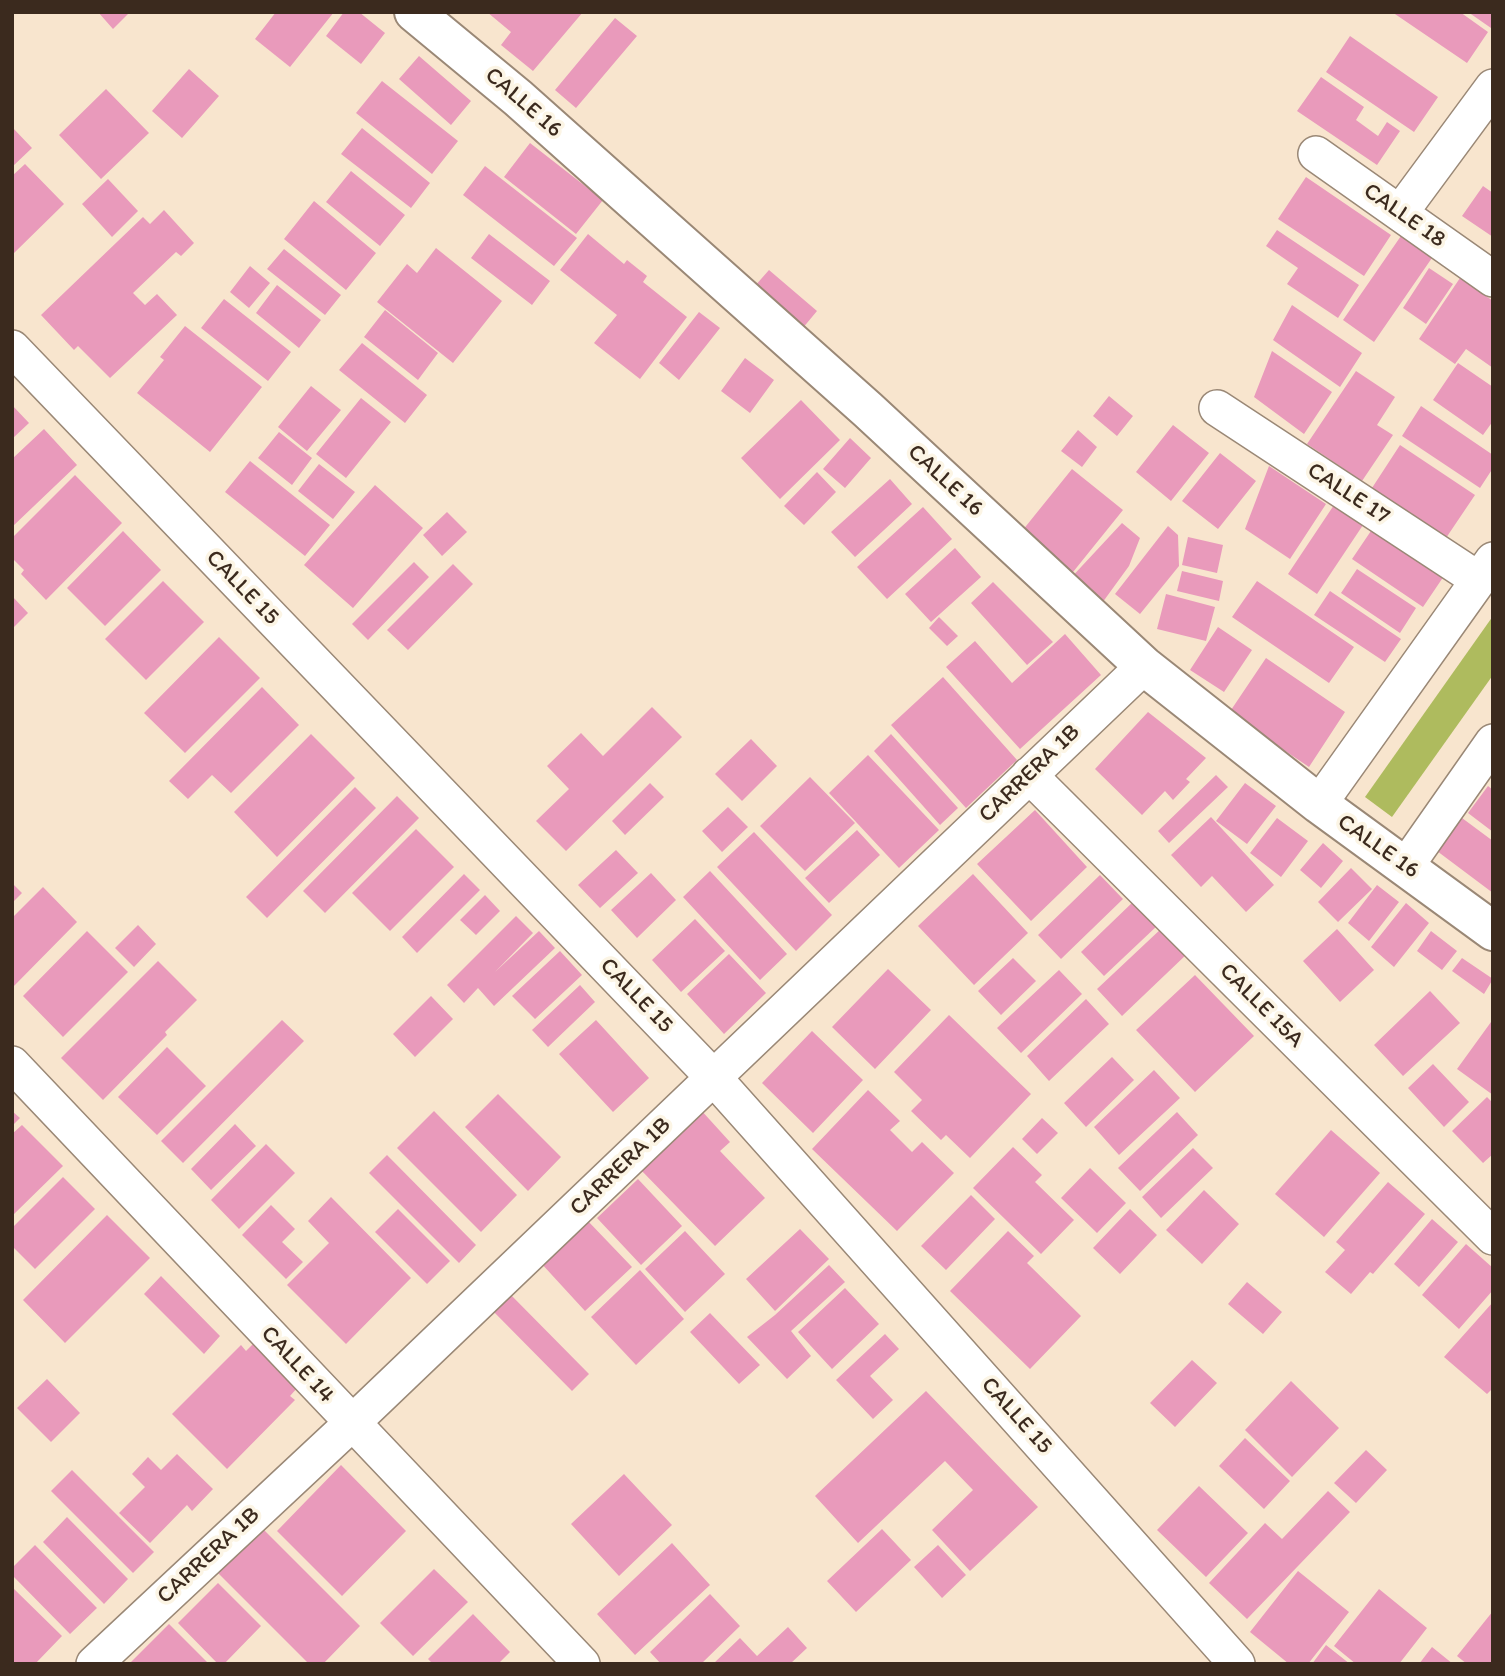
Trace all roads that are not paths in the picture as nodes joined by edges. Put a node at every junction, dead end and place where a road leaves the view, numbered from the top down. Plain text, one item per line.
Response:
1 (414, 12) edge
2 (1493, 87) edge
3 (1316, 154) dead end
4 (1401, 213) junction
5 (1493, 279) edge
6 (12, 348) edge
7 (1217, 408) dead end
8 (1486, 570) edge
9 (1144, 666) junction
10 (1493, 742) edge
11 (1029, 775) junction
12 (1318, 804) junction
13 (1406, 866) junction
14 (1493, 931) edge
15 (12, 1064) edge
16 (715, 1078) junction
17 (1493, 1237) edge
18 (352, 1423) junction
19 (94, 1664) edge
20 (582, 1664) edge
21 (1237, 1664) edge

1 - 9 street, CALLE 16
2 - 4 street
3 - 4 street, CALLE 18
4 - 5 street, CALLE 18
6 - 16 street, CALLE 15
7 - 8 street, CALLE 17
8 - 12 street
9 - 11 street, CARRERA 1B
9 - 12 street, CALLE 16
10 - 13 street
11 - 16 street, CARRERA 1B
11 - 17 street, CALLE 15A
12 - 13 street, CALLE 16
13 - 14 street, CALLE 16
15 - 18 street, CALLE 14
16 - 18 street, CARRERA 1B
16 - 21 street, CALLE 15
18 - 19 street, CARRERA 1B
18 - 20 street, CALLE 14

